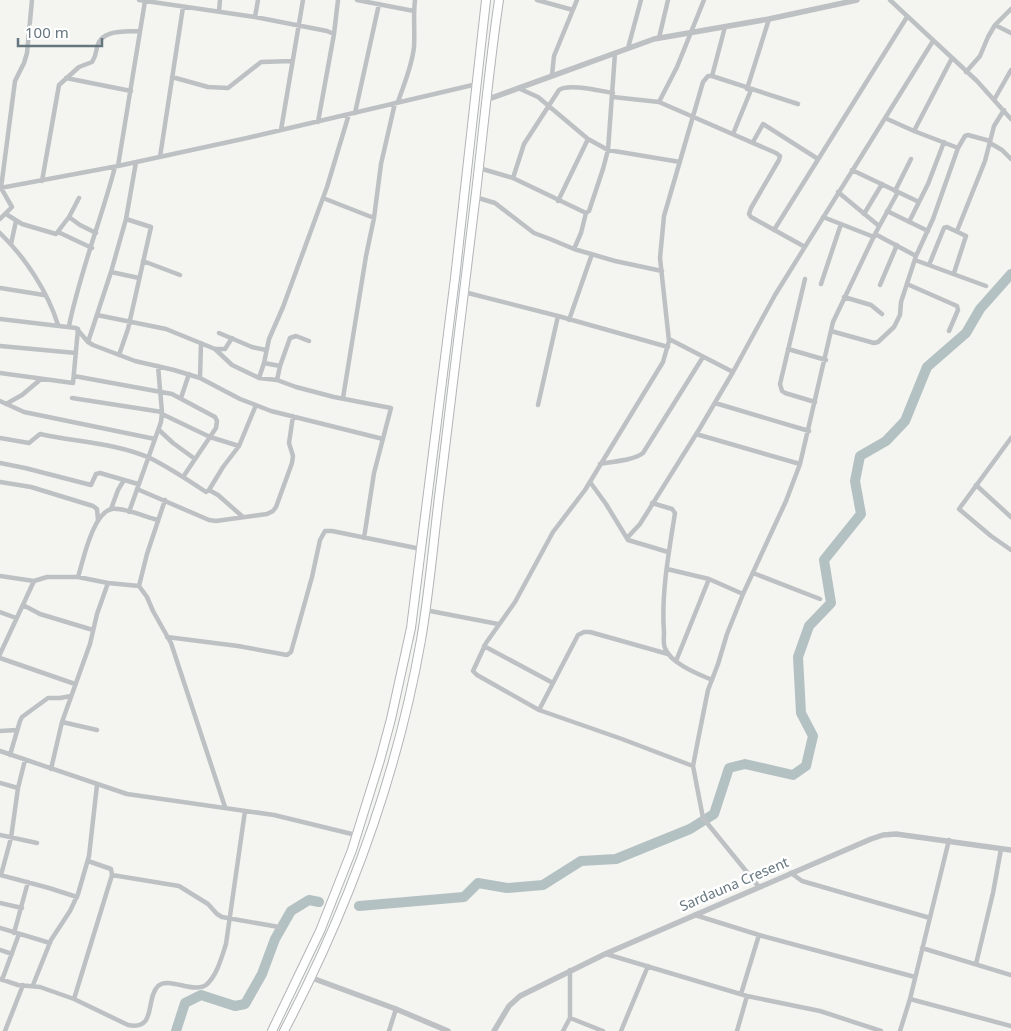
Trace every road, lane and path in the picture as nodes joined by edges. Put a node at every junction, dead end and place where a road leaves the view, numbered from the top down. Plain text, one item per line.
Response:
1 (32, 0) edge
2 (139, 0) edge
3 (173, 0) edge
4 (220, 0) edge
5 (258, 0) edge
6 (303, 0) edge
7 (338, 0) edge
8 (357, 0) edge
9 (415, 0) edge
10 (486, 0) edge
11 (500, 0) edge
12 (537, 0) edge
13 (577, 0) edge
14 (641, 0) edge
15 (668, 0) edge
16 (704, 0) edge
17 (857, 0) edge
18 (890, 0) edge
19 (148, 1) edge
20 (379, 4) junction
21 (176, 6) junction
22 (183, 7) junction
23 (1011, 9) edge
24 (573, 10) junction
25 (219, 11) junction
26 (414, 11) junction
27 (255, 17) junction
28 (907, 17) junction
29 (770, 19) junction
30 (994, 25) junction
31 (299, 26) junction
32 (725, 27) junction
33 (139, 32) junction
34 (691, 32) junction
35 (1011, 33) edge
36 (334, 34) junction
37 (659, 38) junction
38 (933, 41) junction
39 (628, 48) junction
40 (615, 53) junction
41 (952, 58) junction
42 (292, 61) junction
43 (1011, 70) edge
44 (966, 72) junction
45 (552, 75) junction
46 (712, 76) junction
47 (66, 78) junction
48 (172, 78) junction
49 (477, 84) junction
50 (518, 88) junction
51 (749, 89) junction
52 (131, 90) junction
53 (613, 95) junction
54 (486, 100) junction
55 (994, 100) junction
56 (659, 102) junction
57 (397, 103) junction
58 (798, 104) dead end
59 (549, 106) junction
60 (1004, 110) junction
61 (352, 114) junction
62 (693, 117) junction
63 (885, 118) junction
64 (1011, 119) edge
65 (318, 122) junction
66 (281, 130) junction
67 (914, 131) junction
68 (733, 134) junction
69 (588, 139) junction
70 (754, 142) junction
71 (944, 142) junction
72 (990, 142) junction
73 (958, 148) junction
74 (608, 150) junction
75 (160, 157) junction
76 (818, 159) junction
77 (911, 159) dead end
78 (1011, 159) edge
79 (136, 162) junction
80 (680, 162) junction
81 (116, 166) junction
82 (479, 168) junction
83 (852, 170) junction
84 (513, 178) junction
85 (42, 181) junction
86 (882, 184) junction
87 (1, 188) edge
88 (896, 191) junction
89 (838, 192) junction
90 (475, 197) junction
91 (79, 198) dead end
92 (323, 198) junction
93 (558, 201) junction
94 (919, 202) junction
95 (887, 211) junction
96 (586, 213) junction
97 (6, 214) junction
98 (864, 214) junction
99 (69, 217) junction
100 (823, 217) junction
101 (374, 218) junction
102 (0, 219) edge
103 (126, 219) junction
104 (16, 221) junction
105 (909, 222) junction
106 (841, 224) junction
107 (880, 226) junction
108 (774, 230) junction
109 (928, 231) junction
110 (957, 231) junction
111 (58, 232) junction
112 (0, 233) edge
113 (96, 233) junction
114 (874, 235) junction
115 (11, 244) junction
116 (897, 245) junction
117 (805, 247) junction
118 (92, 248) junction
119 (574, 249) junction
120 (592, 254) junction
121 (916, 258) junction
122 (143, 260) junction
123 (929, 265) junction
124 (662, 271) junction
125 (111, 272) junction
126 (954, 273) junction
127 (180, 275) dead end
128 (139, 278) junction
129 (805, 279) dead end
130 (821, 284) dead end
131 (907, 284) junction
132 (880, 285) dead end
133 (986, 286) dead end
134 (0, 288) edge
135 (464, 292) junction
136 (44, 295) junction
137 (844, 297) junction
138 (882, 314) dead end
139 (97, 315) junction
140 (558, 316) junction
141 (0, 319) edge
142 (130, 320) junction
143 (569, 320) junction
144 (58, 325) junction
145 (70, 326) junction
146 (78, 329) junction
147 (831, 331) junction
148 (949, 331) dead end
149 (219, 333) dead end
150 (232, 338) junction
151 (669, 339) junction
152 (309, 341) dead end
153 (88, 342) junction
154 (201, 343) junction
155 (0, 346) edge
156 (668, 348) junction
157 (215, 349) junction
158 (788, 349) junction
159 (266, 350) junction
160 (76, 353) junction
161 (119, 355) junction
162 (702, 357) junction
163 (826, 360) junction
164 (264, 363) junction
165 (158, 366) junction
166 (280, 366) junction
167 (733, 372) junction
168 (0, 373) edge
169 (189, 374) junction
170 (74, 376) junction
171 (200, 378) junction
172 (259, 378) junction
173 (42, 379) junction
174 (277, 380) junction
175 (159, 391) junction
176 (72, 398) dead end
177 (181, 398) junction
178 (343, 398) junction
179 (0, 401) edge
180 (815, 402) junction
181 (715, 403) junction
182 (6, 404) junction
183 (538, 404) dead end
184 (256, 405) junction
185 (162, 413) junction
186 (293, 416) junction
187 (159, 430) junction
188 (809, 431) junction
189 (696, 434) junction
190 (210, 437) junction
191 (0, 438) edge
192 (1011, 438) edge
193 (383, 439) junction
194 (155, 440) junction
195 (240, 446) junction
196 (149, 458) junction
197 (195, 459) junction
198 (0, 463) edge
199 (600, 464) junction
200 (800, 464) junction
201 (183, 477) junction
202 (124, 480) junction
203 (0, 482) edge
204 (590, 482) junction
205 (976, 485) junction
206 (137, 486) junction
207 (209, 490) junction
208 (165, 500) junction
209 (652, 503) junction
210 (111, 509) junction
211 (129, 512) junction
212 (1011, 516) edge
213 (243, 517) junction
214 (98, 520) junction
215 (158, 520) junction
216 (364, 538) junction
217 (627, 538) junction
218 (421, 549) junction
219 (1011, 550) edge
220 (668, 552) junction
221 (666, 568) junction
222 (752, 573) junction
223 (0, 576) edge
224 (78, 577) junction
225 (709, 579) junction
226 (34, 581) junction
227 (108, 583) junction
228 (139, 586) junction
229 (742, 594) junction
230 (820, 599) dead end
231 (23, 605) junction
232 (425, 610) junction
233 (0, 612) edge
234 (16, 618) junction
235 (498, 624) junction
236 (93, 630) junction
237 (168, 637) junction
238 (2, 642) edge
239 (484, 646) junction
240 (0, 654) edge
241 (670, 655) junction
242 (0, 658) edge
243 (676, 661) junction
244 (712, 680) junction
245 (553, 683) junction
246 (75, 684) junction
247 (71, 696) junction
248 (539, 710) junction
249 (62, 722) junction
250 (17, 730) junction
251 (97, 730) dead end
252 (0, 731) edge
253 (0, 751) edge
254 (10, 755) junction
255 (24, 760) junction
256 (693, 766) junction
257 (51, 769) junction
258 (0, 783) edge
259 (97, 785) junction
260 (18, 788) junction
261 (224, 807) junction
262 (245, 811) junction
263 (0, 835) edge
264 (356, 835) junction
265 (11, 838) junction
266 (948, 840) junction
267 (37, 843) dead end
268 (1001, 849) junction
269 (1011, 850) edge
270 (88, 861) junction
271 (791, 873) junction
272 (0, 875) edge
273 (112, 876) junction
274 (28, 882) junction
275 (759, 887) junction
276 (77, 897) junction
277 (0, 902) edge
278 (22, 908) junction
279 (694, 915) junction
280 (930, 918) junction
281 (230, 919) junction
282 (279, 927) dead end
283 (0, 928) edge
284 (16, 933) junction
285 (759, 936) junction
286 (50, 943) junction
287 (922, 948) junction
288 (0, 950) edge
289 (12, 954) junction
290 (605, 954) junction
291 (976, 964) junction
292 (648, 966) junction
293 (570, 970) junction
294 (1011, 975) edge
295 (915, 977) junction
296 (312, 978) junction
297 (1, 979) edge
298 (23, 985) junction
299 (33, 985) junction
300 (741, 994) junction
301 (747, 996) junction
302 (74, 999) junction
303 (910, 999) junction
304 (396, 1009) junction
305 (570, 1018) junction
306 (1011, 1024) edge
307 (5, 1031) edge
308 (272, 1031) edge
309 (284, 1031) edge
310 (389, 1031) edge
311 (448, 1031) edge
312 (494, 1031) edge
313 (563, 1031) edge
314 (603, 1031) edge
315 (621, 1031) edge
316 (737, 1031) edge
317 (881, 1031) edge
318 (900, 1031) edge

1 - 87 street
2 - 19 street
3 - 21 street
4 - 25 street
5 - 27 street
6 - 31 street
7 - 36 street
8 - 20 street
9 - 26 street
10 - 49 main road
11 - 54 main road
12 - 24 street
13 - 24 street
14 - 39 street
15 - 37 street
16 - 34 street
17 - 29 street
18 - 28 street
19 - 21 street
19 - 33 street
20 - 26 street
20 - 61 street
21 - 22 street
22 - 25 street
22 - 48 street
23 - 30 street
24 - 45 street
25 - 27 street
26 - 57 street
27 - 31 street
28 - 38 street
28 - 76 street
29 - 32 street
29 - 51 street
30 - 35 street
30 - 44 street
31 - 36 street
31 - 42 street
32 - 34 street
32 - 46 street
33 - 47 street
33 - 52 street
34 - 37 street
34 - 56 street
36 - 65 street
37 - 39 street
38 - 41 street
38 - 63 street
39 - 40 street
40 - 45 street
40 - 53 street
41 - 44 street
41 - 67 street
42 - 48 street
42 - 66 street
43 - 55 street
44 - 55 street
45 - 50 street
46 - 51 street
46 - 62 street
47 - 52 street
47 - 85 street
48 - 75 street
49 - 57 street
49 - 218 main road
50 - 54 street
50 - 59 street
51 - 58 street
51 - 68 street
52 - 81 street
53 - 56 street
53 - 59 street
53 - 74 street
54 - 82 main road
55 - 60 street
56 - 62 street
57 - 61 street
57 - 101 street
59 - 69 street
59 - 84 street
60 - 64 street
60 - 72 street
61 - 65 street
61 - 92 street
62 - 68 street
62 - 80 street
63 - 67 street
63 - 83 street
65 - 66 street
66 - 75 street
67 - 71 street
68 - 70 street
69 - 74 street
69 - 93 street
70 - 76 street
70 - 108 street
71 - 73 street
71 - 94 street
72 - 73 street
72 - 78 street
72 - 110 street
73 - 109 street
74 - 80 street
74 - 96 street
75 - 79 street
76 - 108 street
77 - 88 street
79 - 81 street
79 - 103 street
80 - 124 street
81 - 85 street
81 - 113 street
82 - 84 street
82 - 90 main road
83 - 86 street
83 - 89 street
84 - 93 street
85 - 87 street
86 - 88 street
86 - 98 street
87 - 97 street
88 - 94 street
88 - 95 street
89 - 98 street
89 - 100 street
90 - 119 street
90 - 135 main road
91 - 99 street
92 - 101 street
92 - 159 street
93 - 96 street
94 - 105 street
95 - 105 street
95 - 107 street
96 - 119 street
97 - 102 street
97 - 104 street
98 - 107 street
99 - 111 street
99 - 113 street
100 - 106 street
100 - 117 street
101 - 178 street
103 - 122 street
103 - 125 street
104 - 111 street
104 - 115 street
105 - 109 street
106 - 114 street
106 - 130 street
107 - 114 street
108 - 117 street
109 - 121 street
110 - 123 street
110 - 126 street
111 - 118 street
112 - 115 street
113 - 118 street
114 - 116 street
114 - 137 street
115 - 136 street
116 - 121 street
116 - 132 street
117 - 167 street
118 - 145 street
119 - 120 street
120 - 124 street
120 - 143 street
121 - 123 street
121 - 131 street
122 - 127 street
122 - 128 street
123 - 126 street
124 - 151 street
125 - 128 street
125 - 139 street
126 - 133 street
128 - 142 street
129 - 158 street
131 - 147 street
131 - 148 street
134 - 136 street
135 - 140 street
135 - 232 main road
136 - 144 street
137 - 138 street
137 - 147 street
139 - 142 street
139 - 153 street
140 - 143 street
140 - 183 street
141 - 144 street
142 - 154 street
142 - 161 street
143 - 156 street
144 - 145 street
145 - 146 street
146 - 153 street
146 - 160 street
147 - 163 street
149 - 150 street
150 - 157 street
150 - 159 street
151 - 156 street
151 - 162 street
152 - 166 street
153 - 161 street
154 - 157 street
154 - 171 street
155 - 160 street
156 - 199 street
157 - 172 street
158 - 163 street
158 - 180 street
159 - 164 street
160 - 170 street
161 - 165 street
162 - 167 street
162 - 199 street
163 - 180 street
164 - 166 street
164 - 172 street
165 - 169 street
165 - 175 street
166 - 174 street
167 - 181 street
168 - 173 street
169 - 171 street
169 - 177 street
170 - 173 street
170 - 175 street
171 - 184 street
172 - 174 street
173 - 182 street
174 - 178 street
175 - 177 street
175 - 185 street
176 - 185 street
177 - 190 street
178 - 193 street
179 - 182 street
180 - 188 street
181 - 188 street
181 - 189 street
182 - 194 street
184 - 186 street
184 - 195 street
185 - 187 street
185 - 190 street
186 - 193 street
186 - 213 street
187 - 194 street
187 - 197 street
188 - 200 street
189 - 200 street
189 - 209 street
190 - 195 street
190 - 197 street
191 - 196 street
192 - 205 street
193 - 216 street
194 - 196 street
195 - 207 street
196 - 201 street
196 - 206 street
197 - 201 street
198 - 202 street
199 - 204 street
200 - 222 street
201 - 207 street
202 - 206 street
202 - 210 street
203 - 214 street
204 - 217 street
204 - 235 street
205 - 212 street
205 - 219 street
206 - 208 street
206 - 211 street
207 - 213 street
208 - 213 street
208 - 215 street
209 - 217 street
209 - 220 street
210 - 211 street
210 - 214 street
211 - 215 street
214 - 224 street
215 - 228 street
216 - 218 street
216 - 237 street
217 - 220 street
218 - 264 main road
220 - 221 street
221 - 225 street
221 - 241 street
222 - 229 street
222 - 230 street
223 - 226 street
224 - 226 street
224 - 227 street
225 - 229 street
225 - 243 street
226 - 231 street
227 - 228 street
227 - 236 street
228 - 237 street
229 - 244 street
231 - 234 street
231 - 236 street
232 - 235 street
232 - 296 main road
233 - 234 street
234 - 238 street
235 - 239 street
236 - 246 street
237 - 261 street
238 - 240 street
239 - 245 street
239 - 248 street
241 - 243 street
241 - 245 street
242 - 246 street
243 - 244 street
244 - 256 street
245 - 248 street
246 - 247 street
247 - 249 street
247 - 250 street
248 - 256 street
249 - 251 street
249 - 257 street
250 - 252 street
250 - 254 street
253 - 254 street
254 - 255 street
255 - 257 street
255 - 260 street
256 - 275 street
257 - 259 street
258 - 260 street
259 - 261 street
259 - 270 street
260 - 265 street
261 - 262 street
262 - 264 street
262 - 281 street
263 - 265 street
264 - 308 main road
265 - 267 street
265 - 272 street
266 - 268 street, Sardauna Cresent
266 - 271 street, Sardauna Cresent
266 - 280 street
268 - 269 street, Sardauna Cresent
268 - 291 street
270 - 273 street
270 - 276 street
271 - 275 street, Sardauna Cresent
271 - 280 street
272 - 274 street
273 - 281 street
273 - 302 street
274 - 276 street
274 - 278 street
275 - 279 street, Sardauna Cresent
276 - 286 street
277 - 278 street
278 - 284 street
279 - 285 street
279 - 290 street, Sardauna Cresent
280 - 287 street
281 - 282 street
281 - 302 street
283 - 284 street
284 - 286 street
284 - 289 street
285 - 295 street
285 - 300 street
286 - 299 street
287 - 291 street
287 - 295 street
288 - 289 street
289 - 297 street
290 - 292 street
290 - 293 street, Sardauna Cresent
291 - 294 street
292 - 300 street
292 - 315 street
293 - 305 street
293 - 312 street, Sardauna Cresent
295 - 303 street
296 - 304 street
296 - 309 main road
297 - 298 street
298 - 299 street
298 - 307 street
299 - 302 street
300 - 301 street
301 - 316 street
301 - 317 street
303 - 306 street
303 - 318 street
304 - 310 street
304 - 311 street
305 - 313 street
305 - 314 street

